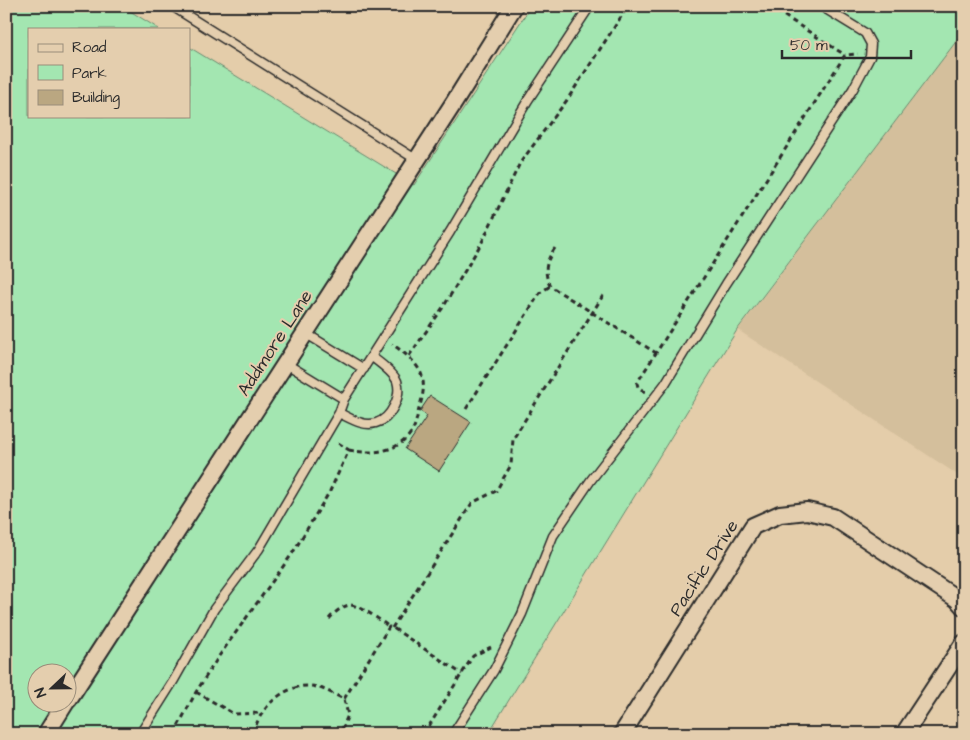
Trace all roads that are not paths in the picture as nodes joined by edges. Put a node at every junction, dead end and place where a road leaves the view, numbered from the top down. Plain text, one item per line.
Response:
1 (172, 6) edge
2 (514, 6) edge
3 (590, 6) edge
4 (821, 6) edge
5 (416, 160) junction
6 (305, 333) junction
7 (372, 357) junction
8 (285, 364) junction
9 (364, 369) junction
10 (344, 399) junction
11 (339, 413) junction
12 (964, 606) edge
13 (964, 643) edge
14 (78, 684) edge
15 (60, 712) edge
16 (46, 734) edge
17 (140, 734) edge
18 (453, 734) edge
19 (622, 734) edge
20 (904, 734) edge

1 - 5 lane
2 - 5 street, Addmore Lane
3 - 7 lane
4 - 18 lane
5 - 6 street, Addmore Lane
6 - 8 street, Addmore Lane
6 - 9 lane
7 - 9 lane
7 - 11 lane
8 - 10 lane
8 - 14 street, Addmore Lane
9 - 10 lane
10 - 11 lane
11 - 17 lane
12 - 19 street, Pacific Drive
13 - 20 street
15 - 16 street, Addmore Lane

